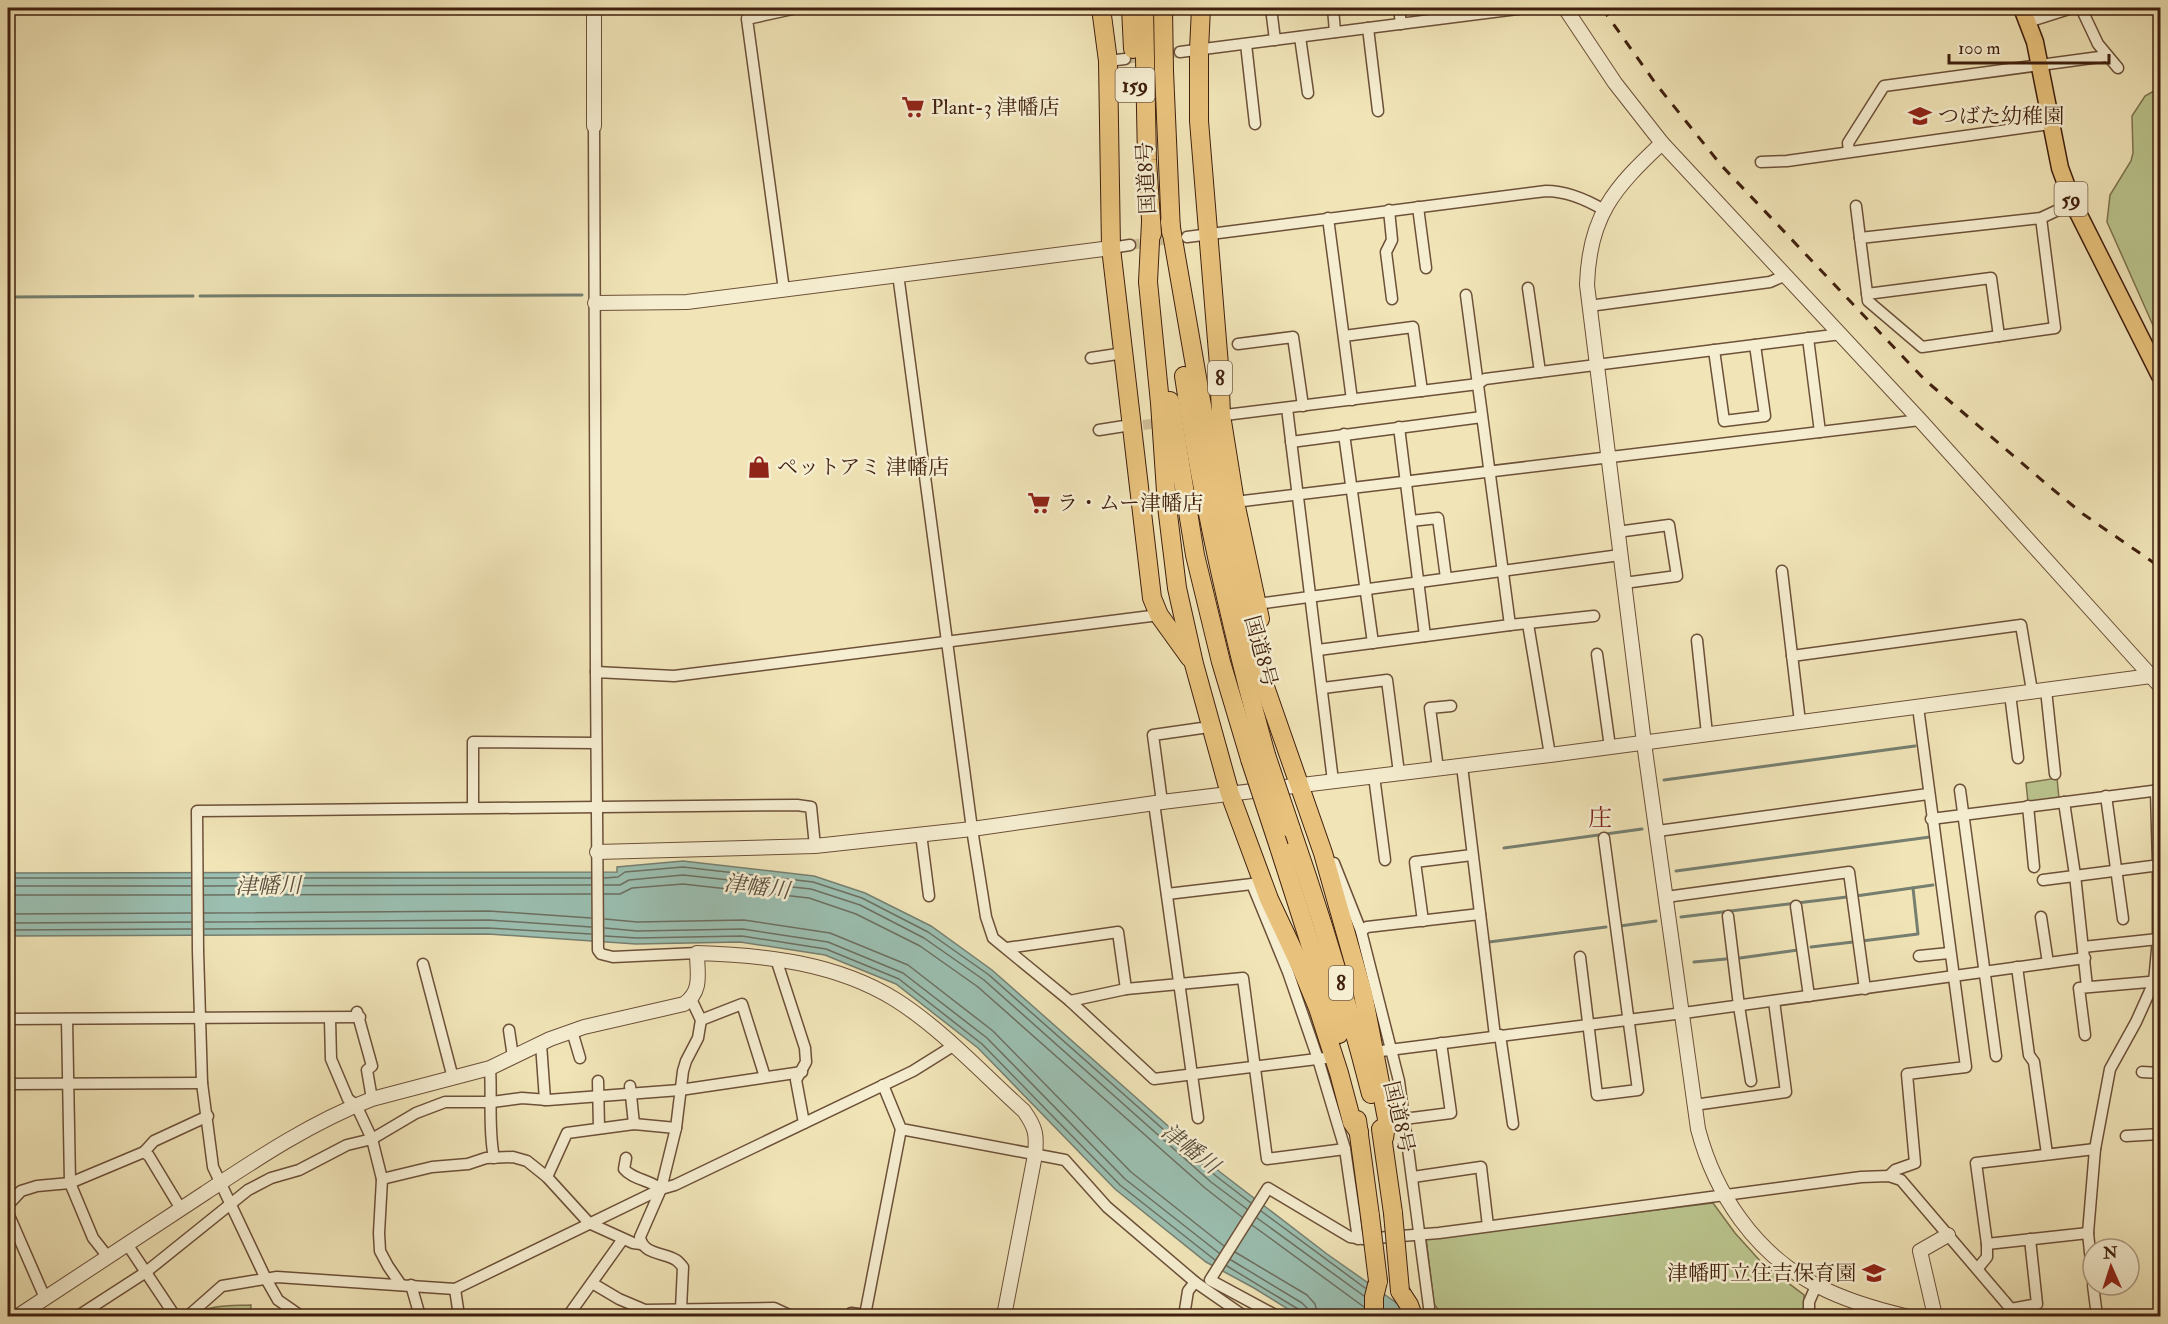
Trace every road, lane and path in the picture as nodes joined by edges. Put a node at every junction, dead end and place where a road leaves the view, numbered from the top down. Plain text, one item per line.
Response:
1 (594, 8) edge
2 (796, 8) edge
3 (1101, 8) edge
4 (1131, 8) edge
5 (1144, 8) edge
6 (1163, 8) edge
7 (1173, 8) edge
8 (1201, 8) edge
9 (1270, 8) edge
10 (1333, 8) edge
11 (1399, 8) edge
12 (1525, 8) edge
13 (1565, 8) edge
14 (2072, 8) edge
15 (2081, 8) edge
16 (2025, 15) edge
17 (1401, 24) junction
18 (1368, 28) junction
19 (1335, 32) junction
20 (1300, 37) junction
21 (1275, 40) junction
22 (1246, 44) junction
23 (1190, 51) junction
24 (2107, 56) junction
25 (2040, 64) junction
26 (2118, 69) dead end
27 (1308, 93) dead end
28 (1378, 111) dead end
29 (1255, 124) dead end
30 (2050, 124) junction
31 (594, 126) joint
32 (1662, 143) junction
33 (1849, 151) junction
34 (1168, 158) junction
35 (1147, 159) junction
36 (1761, 162) dead end
37 (2073, 203) junction
38 (1856, 206) dead end
39 (1418, 207) junction
40 (1389, 210) junction
41 (1604, 210) junction
42 (1328, 218) junction
43 (2041, 218) junction
44 (1150, 222) junction
45 (1170, 222) junction
46 (1207, 233) junction
47 (1187, 237) tunnel mouth
48 (1860, 238) junction
49 (1130, 245) tunnel mouth
50 (1112, 248) junction
51 (1426, 268) dead end
52 (897, 274) junction
53 (1786, 275) junction
54 (1528, 288) dead end
55 (784, 290) junction
56 (1867, 294) junction
57 (1466, 295) dead end
58 (1392, 299) dead end
59 (595, 303) junction
60 (1589, 306) junction
61 (1841, 334) junction
62 (1344, 336) junction
63 (1999, 336) junction
64 (1808, 338) junction
65 (1238, 344) dead end
66 (1755, 345) junction
67 (1714, 350) junction
68 (1124, 353) junction
69 (1091, 358) dead end
70 (1596, 366) junction
71 (1540, 372) junction
72 (2160, 376) edge
73 (1478, 384) junction
74 (1422, 391) junction
75 (1352, 399) junction
76 (1303, 406) junction
77 (1287, 408) junction
78 (1219, 416) junction
79 (1482, 417) junction
80 (1920, 420) junction
81 (1135, 426) junction
82 (1399, 427) junction
83 (1099, 430) dead end
84 (1820, 432) junction
85 (1344, 434) junction
86 (1291, 442) junction
87 (1608, 459) junction
88 (1490, 471) junction
89 (1406, 481) junction
90 (1352, 488) junction
91 (1297, 494) junction
92 (1235, 502) junction
93 (1411, 521) junction
94 (1617, 532) junction
95 (1620, 555) junction
96 (1503, 571) junction
97 (1782, 571) dead end
98 (1446, 578) junction
99 (1419, 582) junction
100 (1624, 583) junction
101 (1366, 590) junction
102 (1311, 598) junction
103 (1257, 604) junction
104 (1159, 615) junction
105 (1594, 616) dead end
106 (1528, 624) junction
107 (1510, 625) junction
108 (1425, 636) junction
109 (1697, 640) dead end
110 (946, 642) junction
111 (1373, 643) junction
112 (1317, 650) junction
113 (1597, 654) dead end
114 (1792, 656) junction
115 (1194, 664) junction
116 (597, 672) junction
117 (2156, 681) edge
118 (1323, 688) junction
119 (2039, 691) junction
120 (2010, 694) junction
121 (1451, 706) dead end
122 (1918, 707) junction
123 (1800, 722) junction
124 (1211, 725) junction
125 (1707, 734) junction
126 (596, 742) junction
127 (1285, 742) junction
128 (1644, 743) junction
129 (1610, 747) junction
130 (1550, 755) junction
131 (1258, 757) junction
132 (2018, 758) dead end
133 (1461, 766) junction
134 (1438, 769) junction
135 (1399, 773) junction
136 (2055, 774) dead end
137 (1374, 776) junction
138 (1334, 781) junction
139 (1299, 786) junction
140 (1960, 790) dead end
141 (2158, 790) edge
142 (1230, 794) junction
143 (1928, 794) junction
144 (2106, 796) junction
145 (2064, 802) junction
146 (1158, 803) junction
147 (596, 806) junction
148 (473, 807) junction
149 (2028, 807) junction
150 (1964, 815) junction
151 (1931, 819) junction
152 (972, 829) junction
153 (1658, 831) junction
154 (921, 834) junction
155 (1605, 838) dead end
156 (815, 846) junction
157 (597, 852) junction
158 (1323, 852) junction
159 (1472, 855) junction
160 (1385, 860) dead end
161 (2159, 865) edge
162 (2034, 867) dead end
163 (2116, 871) junction
164 (2075, 875) junction
165 (2043, 880) dead end
166 (1257, 883) junction
167 (1167, 894) junction
168 (930, 896) dead end
169 (1666, 897) junction
170 (1796, 906) dead end
171 (1480, 914) junction
172 (1728, 916) dead end
173 (2042, 917) dead end
174 (2124, 919) dead end
175 (1424, 921) junction
176 (1361, 931) junction
177 (2158, 939) junction
178 (1007, 948) junction
179 (2084, 952) junction
180 (697, 953) junction
181 (1949, 953) junction
182 (1919, 956) dead end
183 (1580, 957) dead end
184 (776, 959) junction
185 (2048, 963) junction
186 (423, 964) dead end
187 (2017, 967) junction
188 (1985, 971) junction
189 (1952, 975) junction
190 (2157, 982) edge
191 (1180, 983) junction
192 (2087, 987) junction
193 (1865, 988) junction
194 (1126, 989) junction
195 (1809, 996) junction
196 (691, 999) junction
197 (1070, 1001) junction
198 (1774, 1001) junction
199 (1739, 1006) junction
200 (1681, 1013) junction
201 (330, 1018) junction
202 (8, 1019) edge
203 (68, 1019) junction
204 (201, 1019) junction
205 (701, 1020) junction
206 (1629, 1020) junction
207 (1588, 1024) junction
208 (509, 1030) dead end
209 (572, 1031) junction
210 (1498, 1035) junction
211 (2085, 1035) dead end
212 (1441, 1043) junction
213 (541, 1044) junction
214 (953, 1046) junction
215 (1386, 1050) junction
216 (1996, 1056) dead end
217 (513, 1057) junction
218 (580, 1058) dead end
219 (1321, 1058) junction
220 (1254, 1067) junction
221 (490, 1068) junction
222 (802, 1072) junction
223 (2142, 1072) dead end
224 (2160, 1072) edge
225 (1191, 1075) junction
226 (765, 1077) junction
227 (453, 1078) junction
228 (598, 1081) dead end
229 (1751, 1081) dead end
230 (202, 1083) junction
231 (8, 1084) edge
232 (68, 1084) junction
233 (883, 1085) junction
234 (630, 1090) junction
235 (680, 1090) junction
236 (597, 1096) junction
237 (372, 1099) junction
238 (545, 1100) junction
239 (492, 1102) junction
240 (1694, 1105) junction
241 (356, 1106) junction
242 (208, 1116) junction
243 (1198, 1118) dead end
244 (1404, 1119) junction
245 (804, 1123) junction
246 (634, 1124) junction
247 (1513, 1124) dead end
248 (599, 1128) junction
249 (676, 1128) junction
250 (901, 1129) junction
251 (1359, 1132) junction
252 (2160, 1134) edge
253 (2126, 1136) dead end
254 (1383, 1138) junction
255 (372, 1139) junction
256 (1345, 1149) junction
257 (2095, 1149) junction
258 (144, 1152) junction
259 (2047, 1154) junction
260 (1035, 1155) junction
261 (494, 1158) junction
262 (626, 1158) dead end
263 (1889, 1176) junction
264 (547, 1177) junction
265 (1413, 1177) junction
266 (382, 1179) junction
267 (70, 1183) junction
268 (221, 1183) junction
269 (661, 1188) junction
270 (1724, 1195) junction
271 (231, 1203) junction
272 (8, 1205) edge
273 (181, 1209) junction
274 (8, 1213) edge
275 (589, 1223) junction
276 (1488, 1226) junction
277 (2088, 1233) junction
278 (1419, 1234) junction
279 (1948, 1235) junction
280 (2088, 1237) edge
281 (623, 1239) junction
282 (1358, 1239) junction
283 (2030, 1239) junction
284 (128, 1244) junction
285 (641, 1244) junction
286 (1987, 1244) junction
287 (108, 1257) junction
288 (1978, 1268) junction
289 (146, 1272) junction
290 (266, 1279) junction
291 (1378, 1281) junction
292 (1195, 1282) junction
293 (592, 1283) junction
294 (406, 1285) junction
295 (1816, 1286) junction
296 (455, 1288) junction
297 (1400, 1291) junction
298 (2095, 1297) edge
299 (45, 1298) junction
300 (1429, 1307) dead end
301 (674, 1312) edge
302 (724, 1312) edge
303 (2014, 1313) edge
304 (869, 1316) edge
305 (18, 1317) edge
306 (78, 1317) edge
307 (176, 1317) edge
308 (188, 1317) edge
309 (301, 1317) edge
310 (420, 1317) edge
311 (459, 1317) edge
312 (568, 1317) edge
313 (791, 1317) edge
314 (849, 1317) edge
315 (1004, 1317) edge
316 (1184, 1317) edge
317 (1244, 1317) edge
318 (1277, 1317) edge
319 (1374, 1317) edge
320 (1383, 1317) edge
321 (1402, 1317) edge
322 (1413, 1317) edge
323 (1809, 1317) edge
324 (1905, 1317) edge
325 (1935, 1317) edge
326 (2097, 1317) edge

1 - 31 street
2 - 55 street
3 - 50 highway, 8
4 - 35 highway, 159
5 - 35 highway, 国道8号 / 8
6 - 34 highway, 国道8号 / 8
7 - 34 highway, 159
8 - 23 highway, 8
9 - 21 street
10 - 19 street
11 - 17 street
12 - 17 street
13 - 32 street
14 - 16 street
15 - 24 street
16 - 25 main road, 59
17 - 18 street
18 - 19 street
18 - 28 street
19 - 20 street
20 - 21 street
20 - 27 street
21 - 22 street
22 - 23 street
22 - 29 street
23 - 46 highway, 8
24 - 25 street
24 - 26 street
25 - 30 main road, 59
25 - 33 street
30 - 33 street
30 - 37 main road, 59
31 - 59 street
32 - 41 street
32 - 53 street
33 - 36 street
34 - 45 highway, 国道8号 / 8
35 - 44 highway, 国道8号 / 8
37 - 43 street
37 - 72 main road, 59
38 - 48 street
39 - 40 street
39 - 41 street
39 - 51 street
40 - 42 street
40 - 58 street
41 - 60 street
42 - 46 street
42 - 62 street
43 - 48 street
43 - 63 street
44 - 115 highway, 8
44 - 131 highway, 国道8号 / 8
45 - 127 highway, 8
45 - 131 highway, 国道8号 / 8
46 - 47 street
46 - 78 highway, 8
48 - 56 street
49 - 50 street
50 - 52 street
50 - 68 highway, 8
52 - 55 street
52 - 110 street
53 - 60 street
53 - 61 street
54 - 71 street
55 - 59 street
56 - 63 street
56 - 63 street
57 - 73 street
59 - 116 street
60 - 70 street
61 - 64 street
61 - 80 street
62 - 74 street
62 - 75 street
64 - 66 street
64 - 84 street
65 - 76 street
66 - 67 street
66 - 67 street
67 - 70 street
68 - 69 street
68 - 81 highway, 8
70 - 71 street
70 - 87 street
71 - 73 street
73 - 74 street
73 - 79 street
74 - 75 street
75 - 76 street
76 - 77 street
77 - 78 street
77 - 86 street
78 - 92 highway, 8
79 - 82 street
79 - 88 street
80 - 84 street
80 - 117 street
81 - 83 street
81 - 104 highway, 8
82 - 85 street
82 - 89 street
84 - 87 street
85 - 86 street
85 - 90 street
86 - 91 street
87 - 88 street
87 - 94 street
88 - 89 street
88 - 96 street
89 - 90 street
89 - 93 street
90 - 91 street
90 - 101 street
91 - 92 street
91 - 102 street
92 - 103 highway, 8
93 - 98 street
93 - 99 street
94 - 95 street
94 - 100 street
95 - 96 street
95 - 100 street
96 - 98 street
96 - 107 street
97 - 114 street
98 - 99 street
99 - 101 street
99 - 108 street
100 - 128 street
101 - 102 street
101 - 111 street
102 - 103 street
102 - 112 street
103 - 127 highway, 8
104 - 110 street
104 - 115 highway, 8
105 - 106 street
106 - 107 street
106 - 130 street
107 - 108 street
108 - 111 street
109 - 125 street
110 - 116 street
110 - 152 street
111 - 112 street
112 - 118 street
113 - 129 street
114 - 119 street
114 - 123 street
115 - 124 highway, 8
116 - 126 street
117 - 119 street
118 - 135 street
118 - 138 street
119 - 120 street
119 - 136 street
120 - 122 street
120 - 132 street
121 - 134 street
122 - 123 street
122 - 143 street
123 - 125 street
124 - 142 highway, 8
124 - 146 street
125 - 128 street
126 - 147 street
126 - 148 street
127 - 139 highway, 8
128 - 129 street
128 - 153 street
129 - 130 street
130 - 133 street
131 - 251 highway, 国道8号 / 8, bridge
131 - 254 highway, 国道8号 / 8, bridge
133 - 134 street
133 - 159 street
134 - 135 street
135 - 137 street
137 - 138 street
137 - 160 street
138 - 139 street
139 - 142 street
139 - 158 highway, 8
140 - 150 street
141 - 144 street
141 - 161 street
142 - 146 street
142 - 166 highway, 8
143 - 151 street
143 - 153 street
144 - 145 street
144 - 163 street
145 - 149 street
145 - 164 street
146 - 152 street
146 - 167 street
147 - 148 street
147 - 156 street
147 - 157 street
148 - 204 street
149 - 150 street
149 - 162 street
150 - 151 street
150 - 188 street
151 - 181 street
152 - 154 street
152 - 178 street
153 - 169 street
154 - 156 street
154 - 168 street
155 - 206 street
156 - 157 street
157 - 180 street
158 - 176 street
158 - 254 highway, 8
159 - 171 street
159 - 175 street
161 - 163 street
161 - 177 street
163 - 164 street
163 - 174 street
164 - 165 street
164 - 179 street
166 - 167 street
166 - 219 street
166 - 251 highway, 8
167 - 191 street
169 - 193 street
169 - 200 street
170 - 195 street
171 - 175 street
171 - 210 street
172 - 199 street
173 - 185 street
175 - 176 street
176 - 215 street
177 - 179 street
177 - 190 street
178 - 194 street
178 - 197 street
179 - 185 street
179 - 192 street
180 - 184 street
180 - 196 street
181 - 182 street
181 - 189 street
183 - 207 street
184 - 214 street
184 - 222 street
185 - 187 street
186 - 227 street
187 - 188 street
187 - 259 street
188 - 189 street
188 - 216 street
189 - 193 street
189 - 263 street
190 - 192 street
190 - 257 street
191 - 194 street
191 - 220 street
191 - 225 street
192 - 211 street
193 - 195 street
194 - 197 street
195 - 198 street
196 - 205 street
196 - 209 street
197 - 225 street
198 - 199 street
198 - 240 street
199 - 200 street
199 - 229 street
200 - 206 street
200 - 240 street
201 - 204 street
201 - 237 street
201 - 241 street
202 - 203 street
203 - 204 street
203 - 232 street
204 - 230 street
205 - 226 street
205 - 235 street
206 - 207 street
206 - 207 street
207 - 210 street
208 - 217 street
209 - 213 street
209 - 218 street
210 - 212 street
210 - 247 street
212 - 215 street
212 - 244 street
213 - 217 street
213 - 238 street
214 - 233 street
214 - 260 street
215 - 244 street
217 - 221 street
219 - 220 street
219 - 256 street
220 - 225 street
220 - 256 street
221 - 227 street
221 - 239 street
222 - 226 street
222 - 245 street
223 - 224 street
225 - 243 street
226 - 235 street
227 - 237 street
228 - 236 street
230 - 232 street
230 - 242 street
231 - 232 street
232 - 267 street
233 - 245 street
233 - 250 street
234 - 235 street
234 - 236 street
234 - 246 street
235 - 249 street
236 - 238 street
236 - 248 street
237 - 241 street
238 - 239 street
239 - 255 street
239 - 261 street
240 - 270 street
241 - 255 street
241 - 268 street
242 - 258 street
242 - 268 street
244 - 265 street
245 - 269 street
246 - 248 street
246 - 249 street
248 - 264 street
249 - 269 street
250 - 260 street
250 - 304 street
251 - 291 highway, 国道8号 / 8, bridge
252 - 253 street
254 - 297 highway, 国道8号 / 8, bridge
255 - 266 street
255 - 271 street
256 - 282 street
257 - 259 street
257 - 277 street
258 - 267 street
258 - 273 street
259 - 286 street
260 - 292 street
260 - 315 street
261 - 264 street
261 - 266 street
262 - 269 street
263 - 270 street
263 - 279 street
264 - 275 street
265 - 276 street
265 - 278 street
266 - 294 street
267 - 272 street
267 - 287 street
268 - 271 street
268 - 273 street
269 - 275 street
269 - 285 street
270 - 276 street
270 - 295 street
271 - 289 street
271 - 290 street
273 - 284 street
274 - 299 street
275 - 281 street
275 - 296 street
276 - 278 street
277 - 280 street
277 - 283 street
278 - 282 street
278 - 300 street
279 - 288 street
279 - 325 street
281 - 285 street
281 - 293 street
282 - 318 street
283 - 286 street
283 - 303 street
284 - 287 street
284 - 289 street
285 - 301 street
286 - 288 street
287 - 299 street
288 - 303 street
289 - 306 street
289 - 307 street
290 - 294 street
290 - 308 street
290 - 309 street
291 - 319 highway, 国道8号 / 8
291 - 320 highway, 国道8号 / 8
292 - 316 street
292 - 317 street
293 - 301 street
293 - 312 street
294 - 296 street
294 - 310 street
295 - 323 street
295 - 324 street
296 - 311 street
297 - 321 highway, 国道8号 / 8
297 - 322 highway, 国道8号 / 8
298 - 326 street
299 - 305 street
301 - 302 street
302 - 313 street
304 - 314 street

